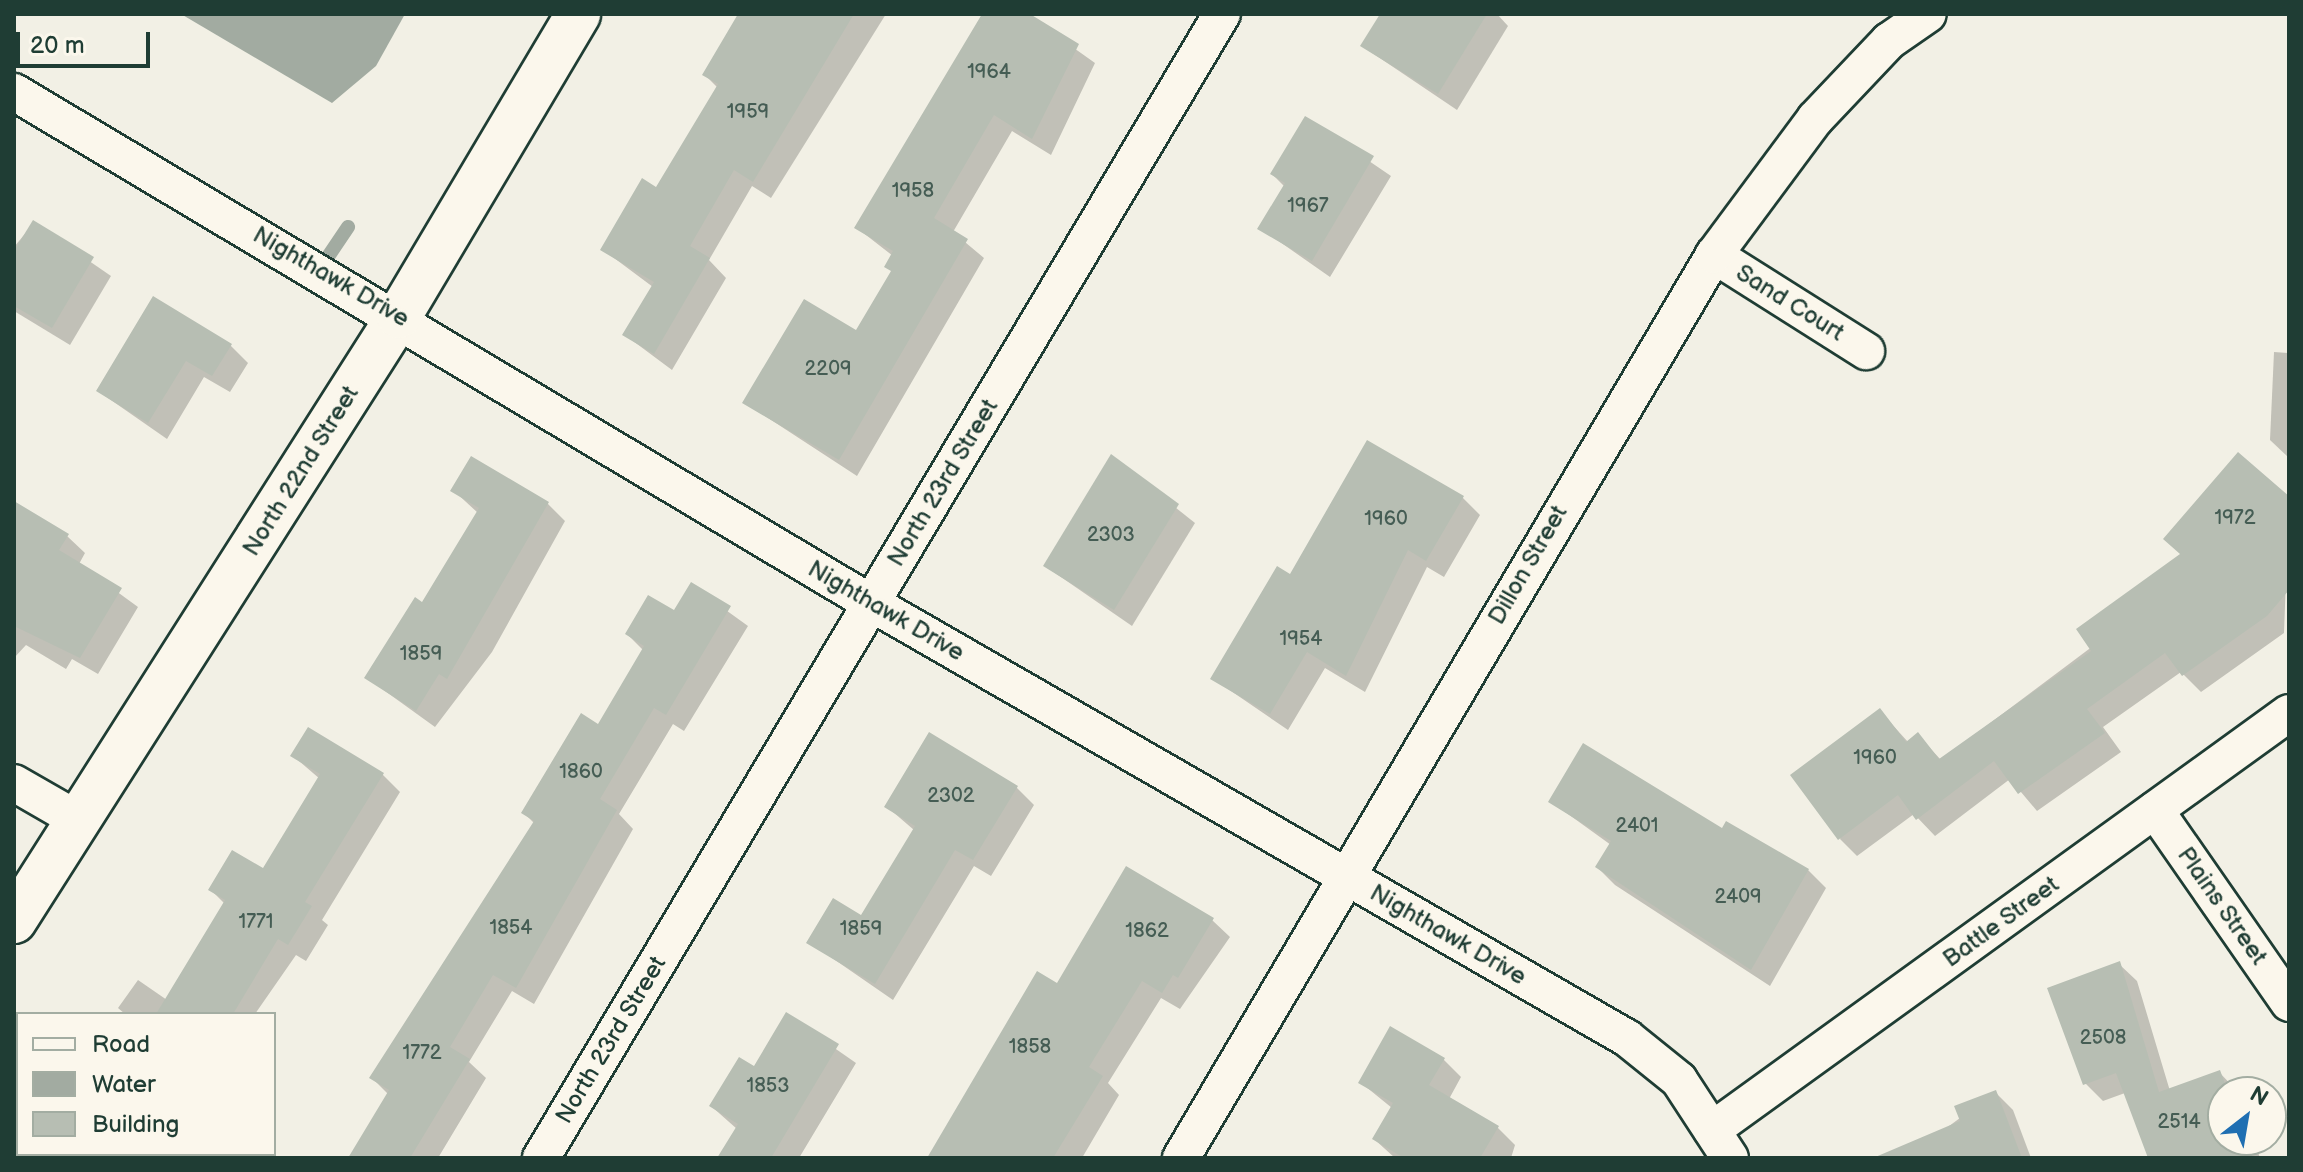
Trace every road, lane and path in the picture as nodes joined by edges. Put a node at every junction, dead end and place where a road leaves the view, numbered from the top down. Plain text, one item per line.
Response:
1 (578, 14) edge
2 (1222, 14) edge
3 (1928, 14) edge
4 (14, 92) edge
5 (1714, 255) junction
6 (399, 316) junction
7 (1866, 351) dead end
8 (871, 603) junction
9 (2289, 713) edge
10 (14, 783) edge
11 (2155, 810) junction
12 (80, 821) junction
13 (1346, 876) junction
14 (14, 921) edge
15 (2289, 1003) edge
16 (1721, 1144) edge
17 (541, 1158) edge
18 (1181, 1158) edge

1 - 6 street, North 22nd Street
2 - 8 street, North 23rd Street
3 - 5 street, Dillon Street
4 - 6 street, Nighthawk Drive
5 - 7 street, Sand Court
5 - 13 street, Dillon Street
6 - 8 street, Nighthawk Drive
6 - 12 street, North 22nd Street
8 - 13 street, Nighthawk Drive
8 - 17 street, North 23rd Street
9 - 11 street, Battle Street
10 - 12 street
11 - 15 street, Plains Street
11 - 16 street, Battle Street
12 - 14 street, North 22nd Street
13 - 16 street, Nighthawk Drive
13 - 18 street, Dillon Street

